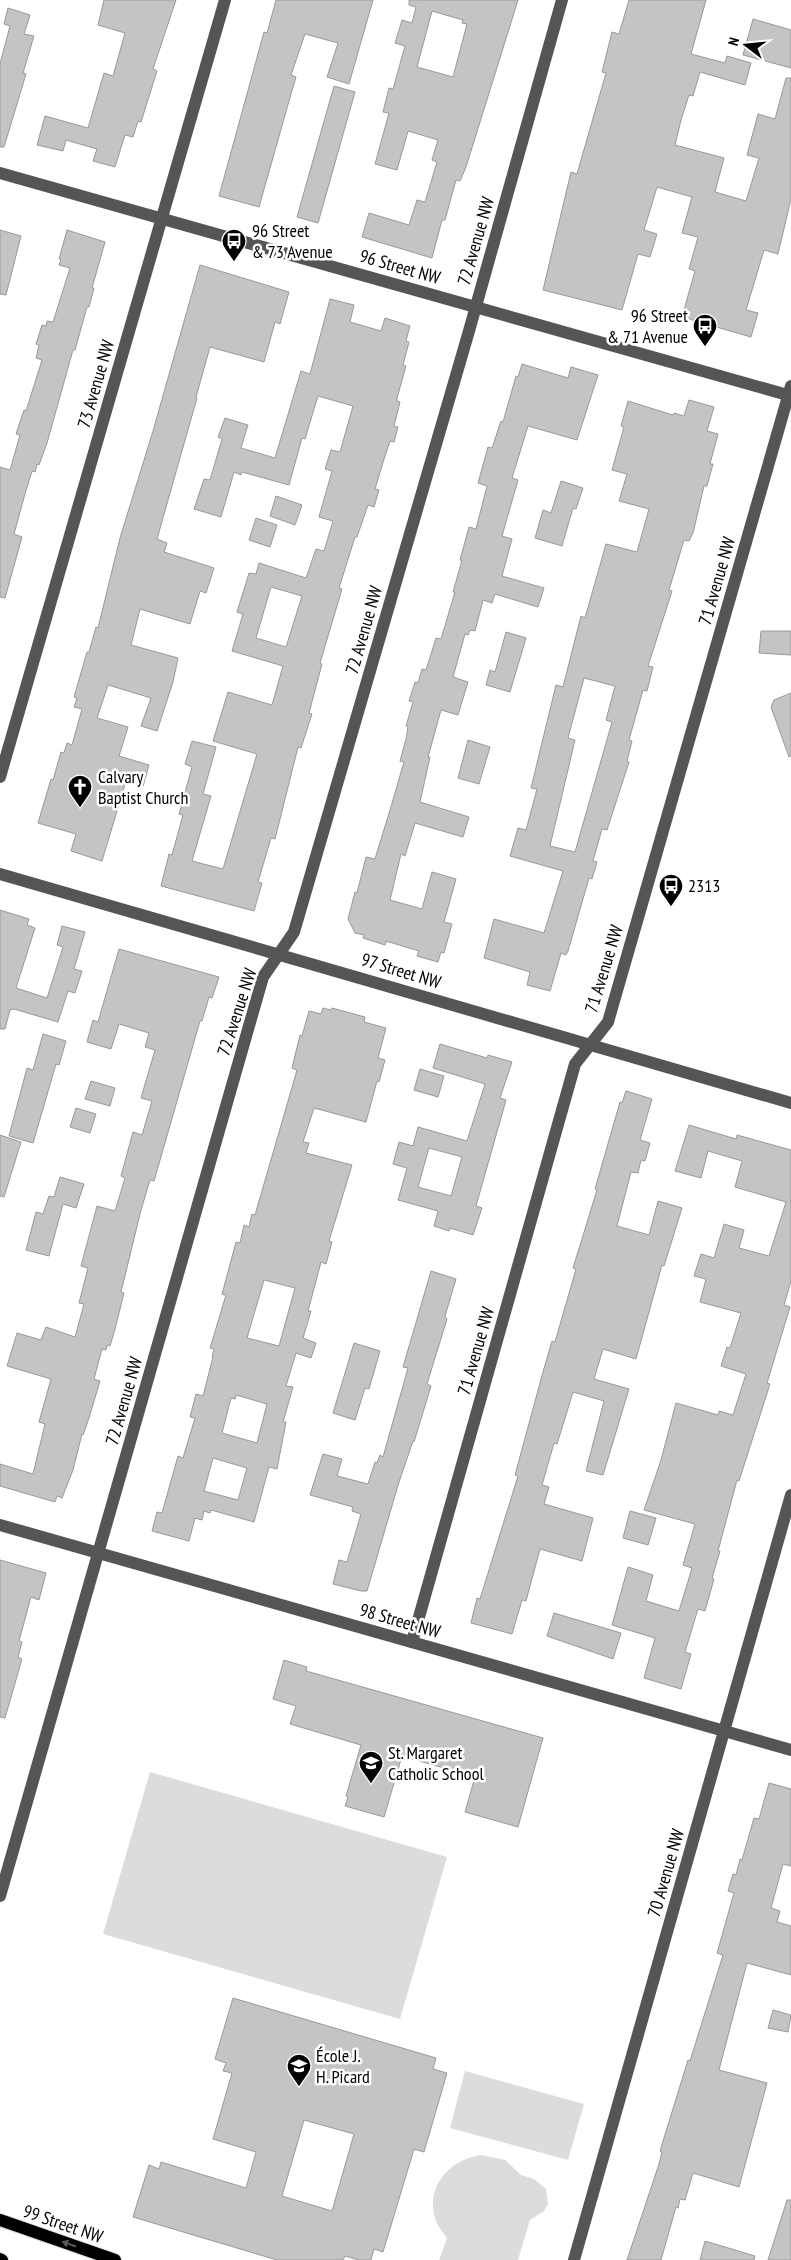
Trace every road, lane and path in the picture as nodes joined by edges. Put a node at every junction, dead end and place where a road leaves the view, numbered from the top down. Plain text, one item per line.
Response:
1 (225, 0) edge
2 (562, 0) edge
3 (0, 173) edge
4 (163, 218) junction
5 (476, 306) junction
6 (790, 393) edge
7 (0, 777) edge
8 (0, 874) edge
9 (279, 953) junction
10 (590, 1044) junction
11 (791, 1103) edge
12 (791, 1495) edge
13 (0, 1525) edge
14 (98, 1554) junction
15 (412, 1642) junction
16 (724, 1732) junction
17 (791, 1750) edge
18 (0, 1896) edge
19 (0, 2220) edge
20 (115, 2260) edge
21 (574, 2260) edge

1 - 4 street, 73 Avenue NW
2 - 5 street, 72 Avenue NW
3 - 4 street, 96 Street NW
4 - 5 street, 96 Street NW
4 - 7 street, 73 Avenue NW
5 - 6 street, 96 Street NW
5 - 9 street, 72 Avenue NW
6 - 10 street, 71 Avenue NW
8 - 9 street, 97 Street NW
9 - 10 street, 97 Street NW
9 - 14 street, 72 Avenue NW
10 - 11 street, 97 Street NW
10 - 15 street, 71 Avenue NW
12 - 16 street, 70 Avenue NW
13 - 14 street, 98 Street NW
14 - 15 street, 98 Street NW
14 - 18 street, 72 Avenue NW
15 - 16 street, 98 Street NW
16 - 17 street, 98 Street NW
16 - 21 street, 70 Avenue NW
20 -> 19 main road, 99 Street NW

